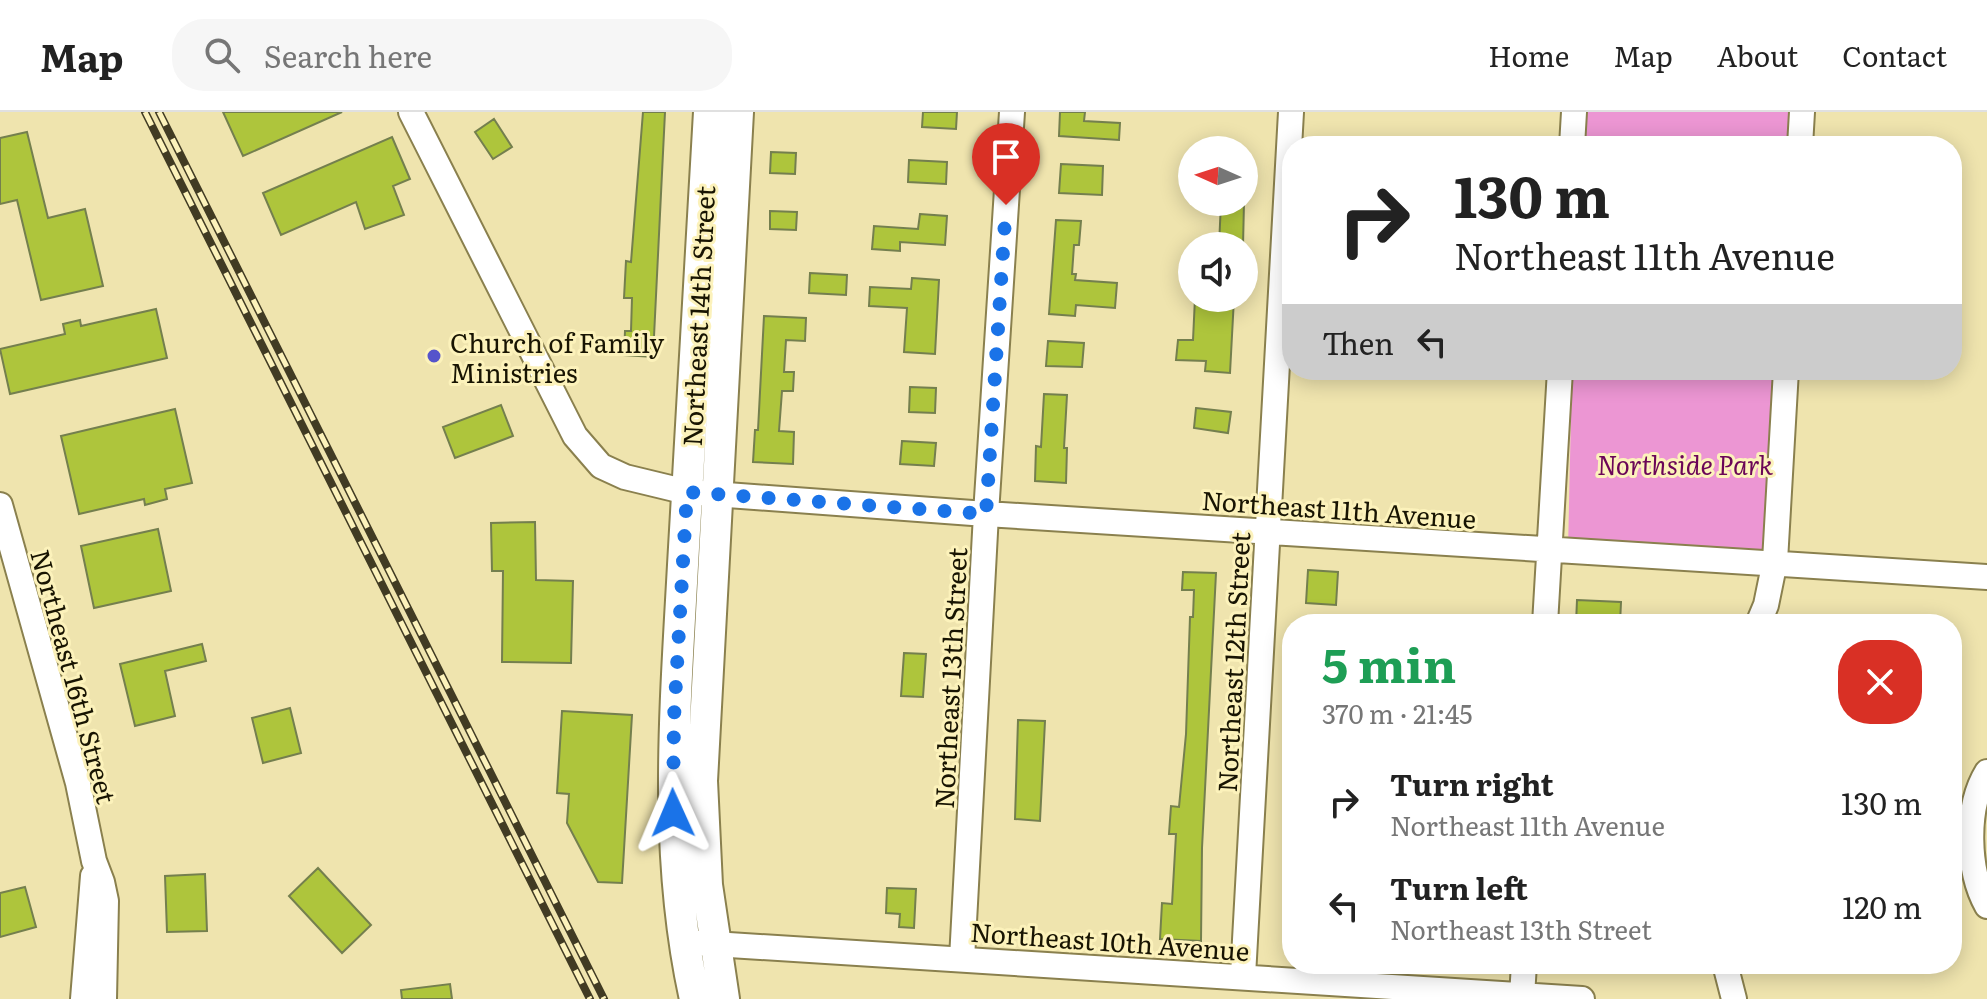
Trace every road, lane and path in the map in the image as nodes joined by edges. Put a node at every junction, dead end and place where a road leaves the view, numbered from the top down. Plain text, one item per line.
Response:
1 (411, 112) edge
2 (709, 112) edge
3 (738, 112) edge
4 (1012, 112) edge
5 (1291, 112) edge
6 (1574, 112) edge
7 (1802, 112) edge
8 (1290, 136) edge
9 (1573, 136) edge
10 (1801, 136) edge
11 (1282, 269) edge
12 (1559, 380) edge
13 (1785, 380) edge
14 (701, 493) junction
15 (0, 505) edge
16 (986, 514) junction
17 (1267, 531) junction
18 (1550, 549) junction
19 (1775, 561) junction
20 (1987, 577) edge
21 (1546, 614) edge
22 (1762, 614) edge
23 (1987, 772) edge
24 (1987, 906) edge
25 (683, 942) junction
26 (714, 944) junction
27 (962, 959) junction
28 (96, 969) junction
29 (1523, 974) edge
30 (1728, 974) edge
31 (1243, 976) junction
32 (1522, 996) junction
33 (83, 999) edge
34 (104, 999) edge
35 (695, 999) edge
36 (724, 999) edge
37 (1582, 999) edge
38 (1734, 999) edge

1 - 14 street, Northeast 11th Avenue
2 - 14 main road, Northeast 14th Street
3 - 14 main road, Northeast 14th Street
4 - 16 street, Northeast 13th Street
5 - 8 street, Northeast 12th Street
6 - 9 street
7 - 10 street
11 - 17 street, Northeast 12th Street
12 - 18 street
13 - 19 street
14 - 16 street, Northeast 11th Avenue
14 - 25 main road, Northeast 14th Street
14 - 26 main road, Northeast 14th Street
15 - 28 street, Northeast 16th Street
16 - 17 street, Northeast 11th Avenue
16 - 27 street, Northeast 13th Street
17 - 18 street, Northeast 11th Avenue
17 - 31 street, Northeast 12th Street
18 - 19 street, Northeast 11th Avenue
18 - 21 street
19 - 20 street, Northeast 11th Avenue
19 - 22 street
23 - 24 street
25 - 26 street, Northeast 10th Avenue
25 - 35 main road, Northeast 14th Street
26 - 27 street, Northeast 10th Avenue
26 - 36 main road, Northeast 14th Street
27 - 31 street, Northeast 10th Avenue
28 - 33 street, Northeast 16th Street
28 - 34 street, Northeast 16th Street
29 - 32 street
30 - 38 street
31 - 32 street, Northeast 10th Avenue
32 - 37 street, Northeast 10th Avenue

